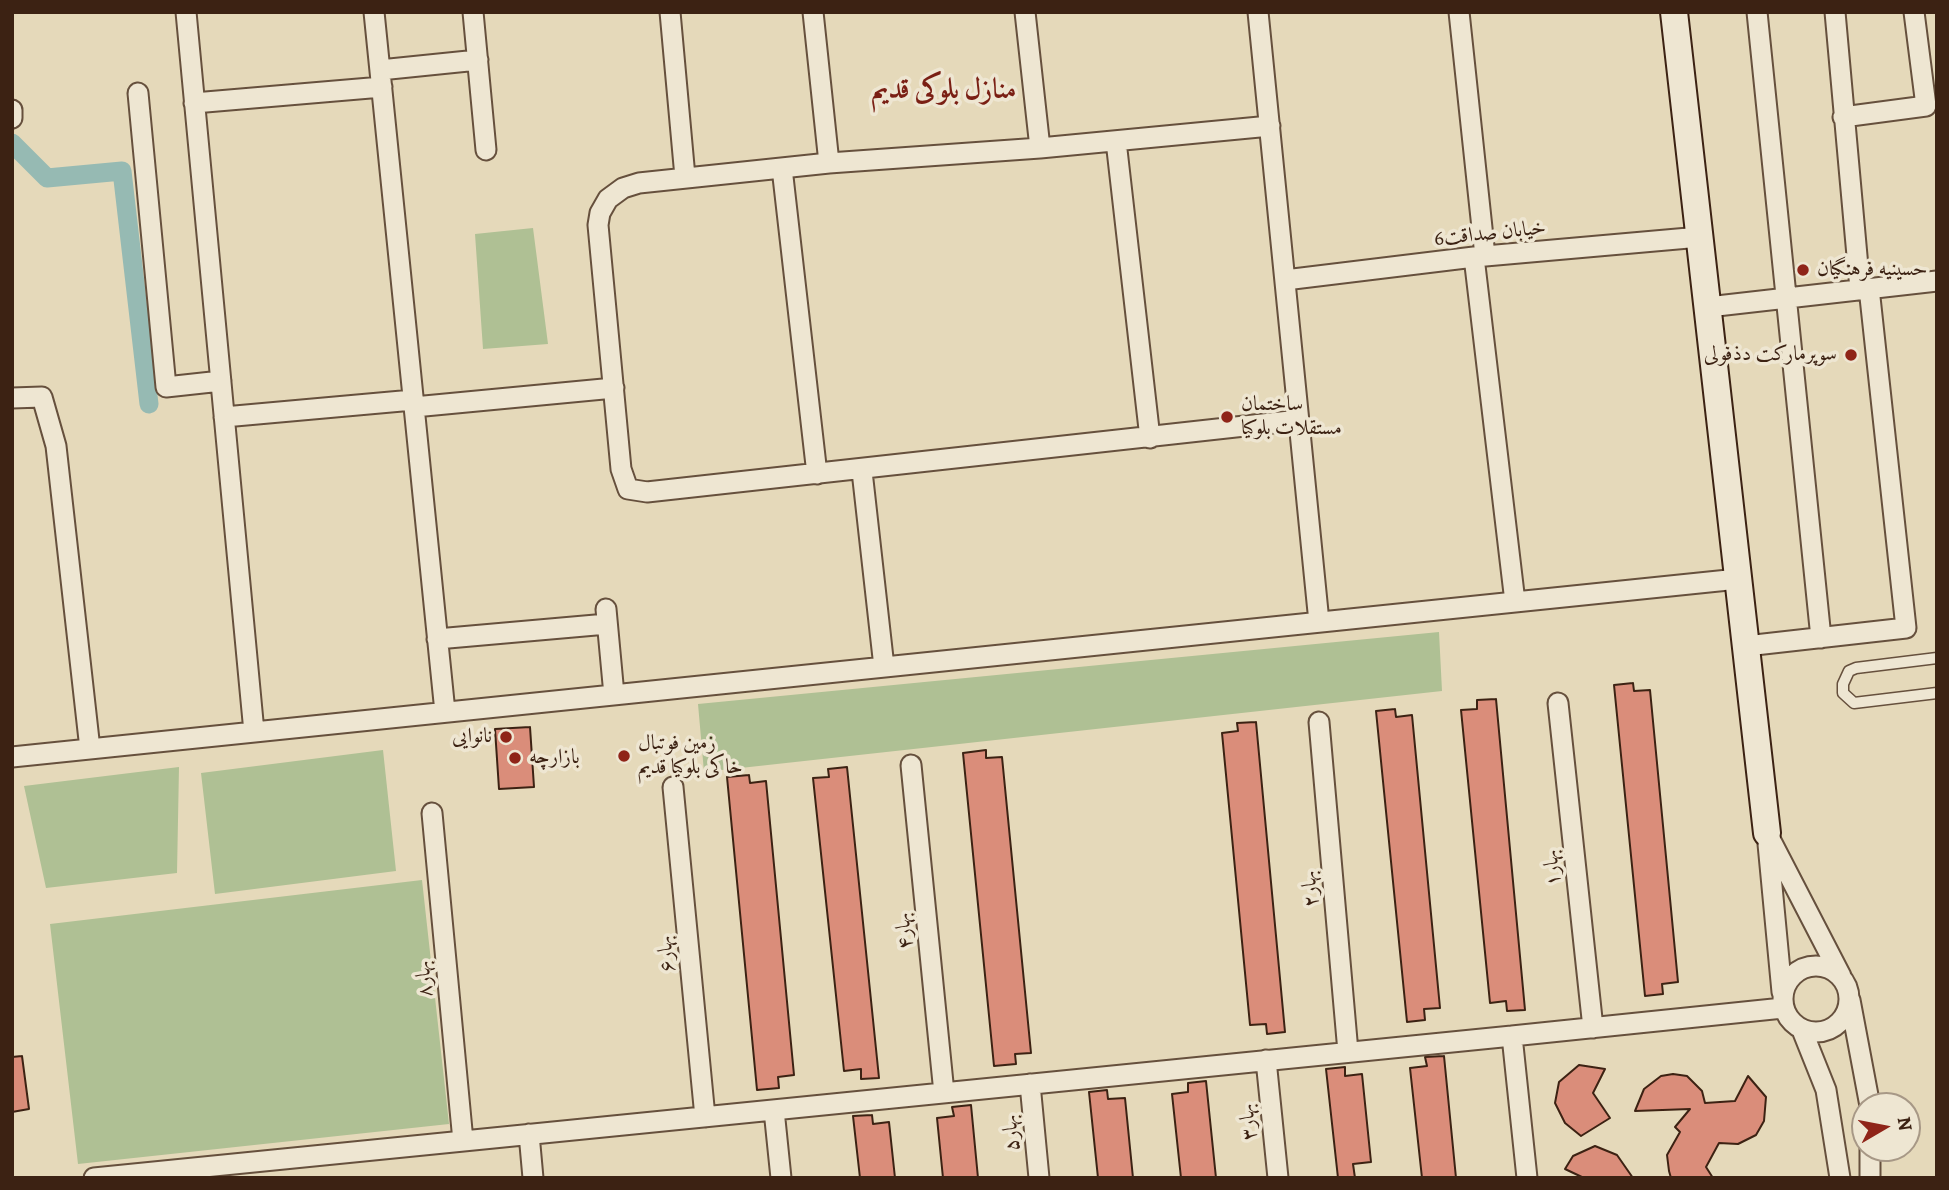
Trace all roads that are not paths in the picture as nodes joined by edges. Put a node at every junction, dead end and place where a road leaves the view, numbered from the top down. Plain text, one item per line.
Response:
1 (186, 12) edge
2 (374, 12) edge
3 (473, 12) edge
4 (670, 12) edge
5 (813, 12) edge
6 (1025, 12) edge
7 (1258, 12) edge
8 (1459, 12) edge
9 (1674, 12) edge
10 (1757, 12) edge
11 (1835, 12) edge
12 (1914, 12) edge
13 (478, 60) junction
14 (381, 79) junction
15 (138, 93) dead end
16 (194, 103) junction
17 (12, 110) edge
18 (1843, 117) junction
19 (12, 118) edge
20 (1270, 126) junction
21 (1116, 141) junction
22 (1040, 148) junction
23 (486, 150) dead end
24 (830, 163) junction
25 (782, 168) junction
26 (685, 177) junction
27 (1700, 237) junction
28 (1480, 257) junction
29 (1285, 280) junction
30 (1937, 281) edge
31 (1864, 288) junction
32 (1786, 296) junction
33 (1707, 307) junction
34 (220, 382) junction
35 (614, 387) junction
36 (12, 398) edge
37 (414, 403) junction
38 (224, 417) junction
39 (1299, 420) junction
40 (1150, 438) junction
41 (862, 471) junction
42 (817, 474) junction
43 (1738, 579) junction
44 (1515, 602) junction
45 (1320, 622) junction
46 (1821, 638) junction
47 (438, 639) junction
48 (1746, 646) junction
49 (1937, 657) edge
50 (884, 667) junction
51 (1937, 693) edge
52 (614, 695) junction
53 (1558, 703) dead end
54 (445, 712) junction
55 (1319, 722) dead end
56 (254, 732) junction
57 (90, 749) junction
58 (12, 757) edge
59 (911, 765) dead end
60 (673, 787) dead end
61 (432, 813) dead end
62 (1767, 833) junction
63 (1845, 983) junction
64 (1783, 1000) junction
65 (1593, 1028) junction
66 (1802, 1030) junction
67 (1511, 1036) junction
68 (1348, 1052) junction
69 (1266, 1060) junction
70 (1030, 1084) junction
71 (1867, 1092) edge
72 (944, 1093) junction
73 (775, 1110) junction
74 (705, 1116) junction
75 (529, 1134) junction
76 (463, 1141) junction
77 (248, 1170) edge
78 (115, 1177) edge
79 (94, 1178) edge
80 (533, 1178) edge
81 (781, 1178) edge
82 (1039, 1178) edge
83 (1278, 1178) edge
84 (1527, 1178) edge
85 (1840, 1178) edge

1 - 16 street
2 - 14 street
3 - 13 street
4 - 26 street
5 - 24 street
6 - 22 street
7 - 20 street
8 - 28 street
9 - 27 street
10 - 32 street
11 - 18 street
12 - 18 street
13 - 14 street
13 - 23 street
14 - 16 street
14 - 37 street
15 - 34 street
16 - 34 street
17 - 19 street
18 - 31 street
20 - 21 street
20 - 29 street
21 - 22 street
21 - 40 street
22 - 24 street
24 - 25 street
25 - 26 street
25 - 42 street
26 - 35 street
27 - 28 street, خیابان صداقت6
27 - 33 street
28 - 29 street, خیابان صداقت6
28 - 44 street
29 - 39 street
30 - 31 street
31 - 32 street
31 - 46 street
32 - 33 street
32 - 46 street
33 - 43 street
34 - 38 street
35 - 37 street
35 - 42 street
36 - 57 street
37 - 38 street
37 - 47 street
38 - 56 street
39 - 40 street
39 - 45 street
40 - 41 street
41 - 42 street
41 - 50 street
43 - 44 street
43 - 48 street
44 - 45 street
45 - 50 street
46 - 48 street
47 - 52 street
47 - 54 street
48 - 62 street
49 - 51 lane
50 - 52 street
52 - 54 street
53 - 65 street, بهار۱
54 - 56 street
55 - 68 street, بهار۲
56 - 57 street
57 - 58 street
59 - 72 street, بهار۴
60 - 74 street, بهار۶
61 - 76 street, بهار۸
62 - 63 street
62 - 64 street
63 - 64 street
63 - 66 street
63 - 71 street
64 - 65 street
64 - 66 street
65 - 67 street
66 - 85 street
67 - 68 street
67 - 84 street
68 - 69 street
69 - 70 street
69 - 83 street, بهار۳
70 - 72 street
70 - 82 street, بهار۵
72 - 73 street
73 - 74 street
73 - 81 street
74 - 75 street
75 - 76 street
75 - 80 street
76 - 77 street
77 - 78 street
78 - 79 street

